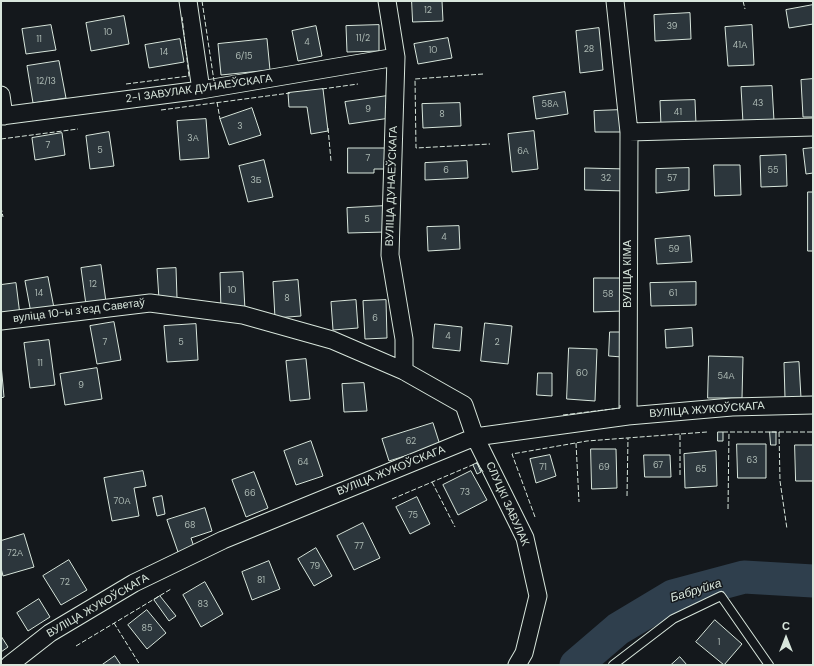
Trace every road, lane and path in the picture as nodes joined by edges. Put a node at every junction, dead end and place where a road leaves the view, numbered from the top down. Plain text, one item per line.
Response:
1 (188, 1) edge
2 (387, 1) edge
3 (615, 1) edge
4 (396, 58) junction
5 (201, 90) junction
6 (1, 95) edge
7 (2, 116) edge
8 (813, 127) edge
9 (629, 132) junction
10 (1, 321) edge
11 (404, 371) junction
12 (813, 405) edge
13 (628, 416) junction
14 (475, 437) junction
15 (9, 665) edge
16 (517, 665) edge
17 (613, 665) edge
18 (769, 665) edge

1 - 5 street
2 - 4 street, ВУЛІЦА ДУНАЕЎСКАГА
3 - 9 street, ВУЛІЦА КІМА
4 - 5 street, 2-І ЗАВУЛАК ДУНАЕЎСКАГА
4 - 11 street, ВУЛІЦА ДУНАЕЎСКАГА
5 - 7 street, 2-І ЗАВУЛАК ДУНАЕЎСКАГА
6 - 7 street
8 - 9 street
9 - 13 street, ВУЛІЦА КІМА
10 - 11 street, вуліца 10-ы зʼезд Саветаў
11 - 14 street, вуліца 10-ы зʼезд Саветаў
12 - 13 street, ВУЛІЦА ЖУКОЎСКАГА
13 - 14 street, ВУЛІЦА ЖУКОЎСКАГА
14 - 15 street, ВУЛІЦА ЖУКОЎСКАГА
14 - 16 street, СЛУЦКІ ЗАВУЛАК
17 - 18 lane

